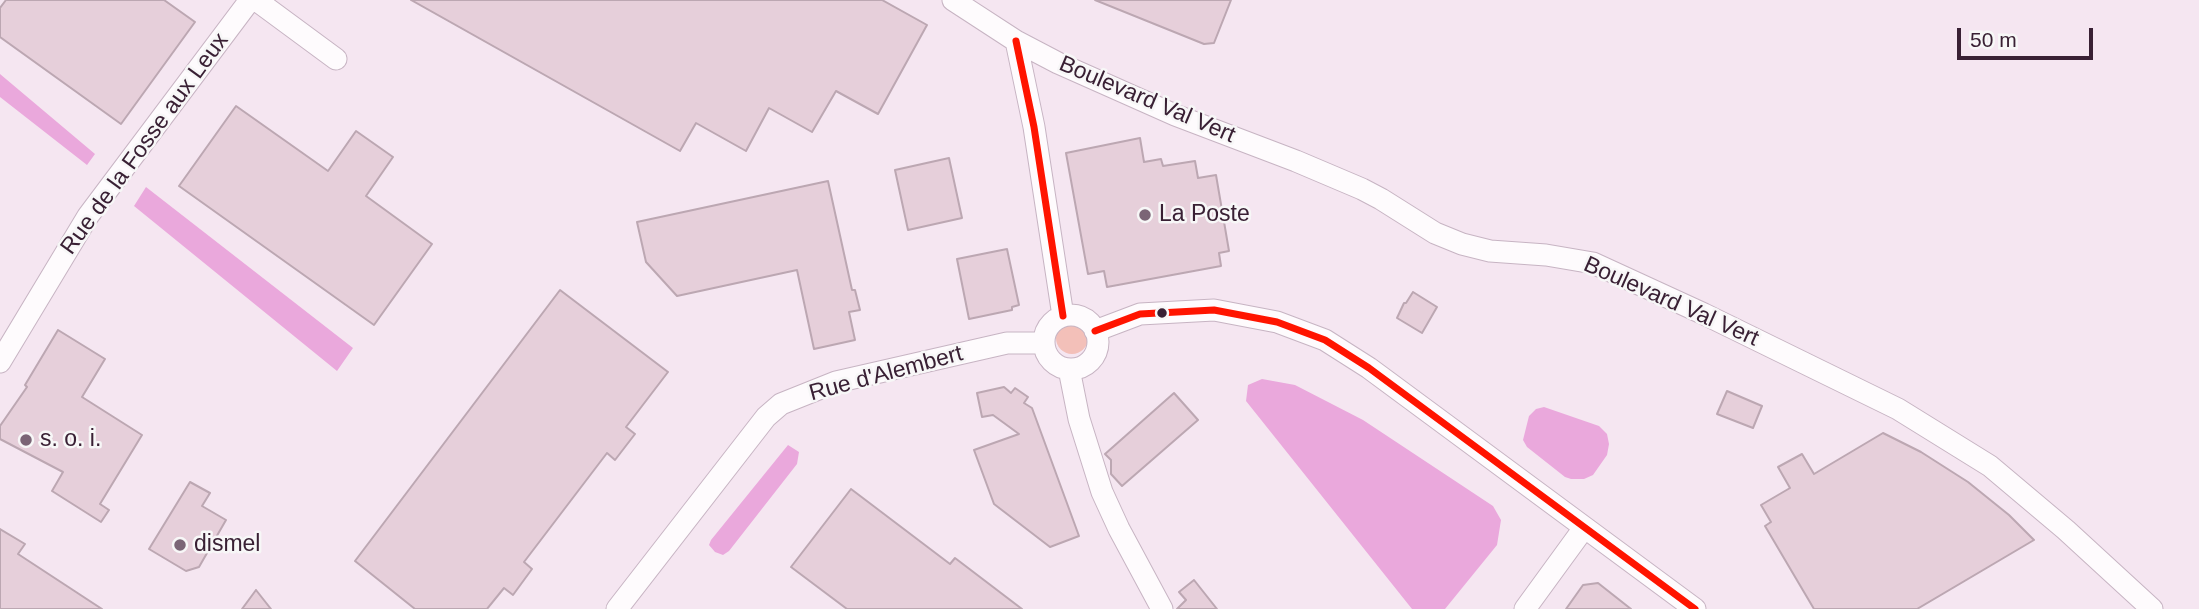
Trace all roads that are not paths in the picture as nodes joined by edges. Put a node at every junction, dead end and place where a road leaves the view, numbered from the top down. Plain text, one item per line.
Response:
1 (250, 0) edge
2 (256, 0) edge
3 (953, 0) edge
4 (1016, 41) junction
5 (336, 59) dead end
6 (1063, 316) junction
7 (1095, 331) junction
8 (1043, 343) junction
9 (0, 362) edge
10 (1069, 369) junction
11 (1584, 528) junction
12 (617, 609) edge
13 (1162, 609) edge
14 (1525, 609) edge
15 (1696, 609) edge
16 (2152, 609) edge

1 - 9 street, Rue de la Fosse aux Leux
2 - 5 street
3 - 4 street, Boulevard Val Vert
4 - 6 street
4 - 16 street, Boulevard Val Vert
6 - 7 street
6 - 8 street
7 - 10 street
7 - 11 street
8 - 10 street
8 - 12 street, Rue d'Alembert
10 - 13 street
11 - 14 street
11 - 15 street

